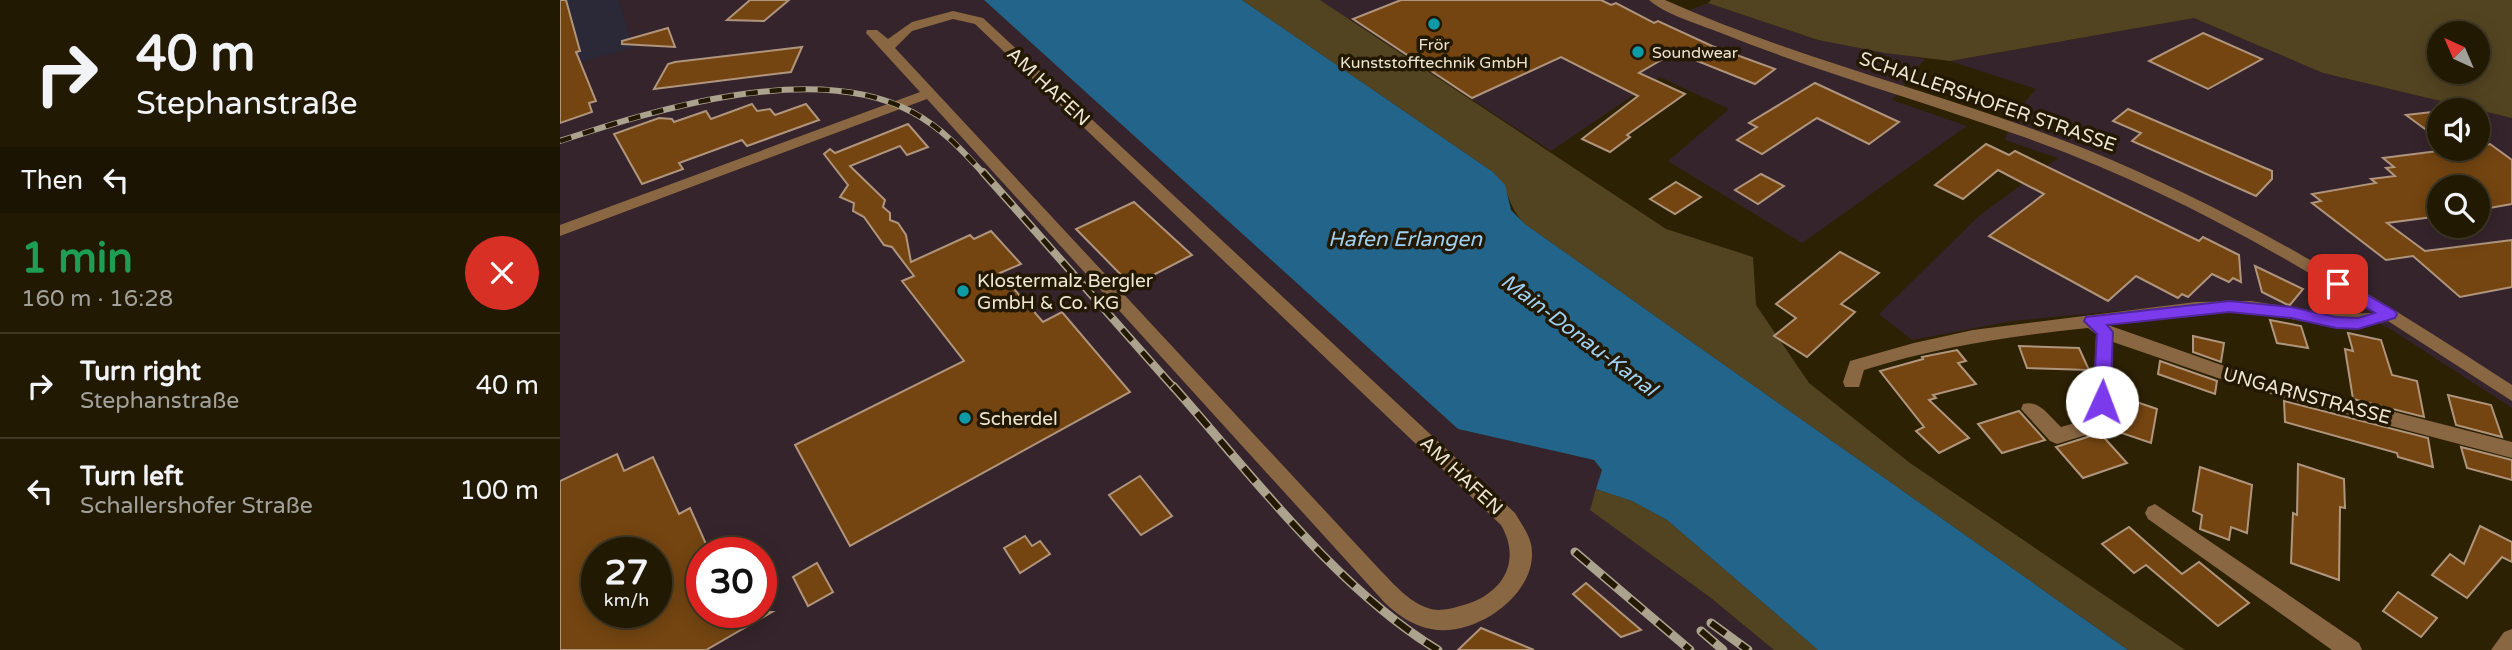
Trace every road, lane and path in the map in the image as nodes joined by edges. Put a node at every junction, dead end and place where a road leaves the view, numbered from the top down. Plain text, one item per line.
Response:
1 (1655, 0) edge
2 (872, 33) dead end
3 (888, 48) junction
4 (930, 93) junction
5 (560, 232) edge
6 (2389, 314) junction
7 (2099, 326) junction
8 (1852, 382) dead end
9 (2512, 394) edge
10 (2030, 409) dead end
11 (2512, 450) edge
12 (2155, 513) dead end
13 (2512, 639) edge
14 (2351, 650) edge
15 (2502, 650) edge

1 - 6 street, SCHALLERSHOFER STRASSE
2 - 3 street
3 - 4 street, AM HAFEN
3 - 4 street, AM HAFEN
4 - 5 street
6 - 7 street
6 - 9 street, SCHALLERSHOFER STRASSE
7 - 8 street, UNGARNSTRASSE
7 - 10 street
7 - 11 street, UNGARNSTRASSE
12 - 14 street
13 - 15 street

